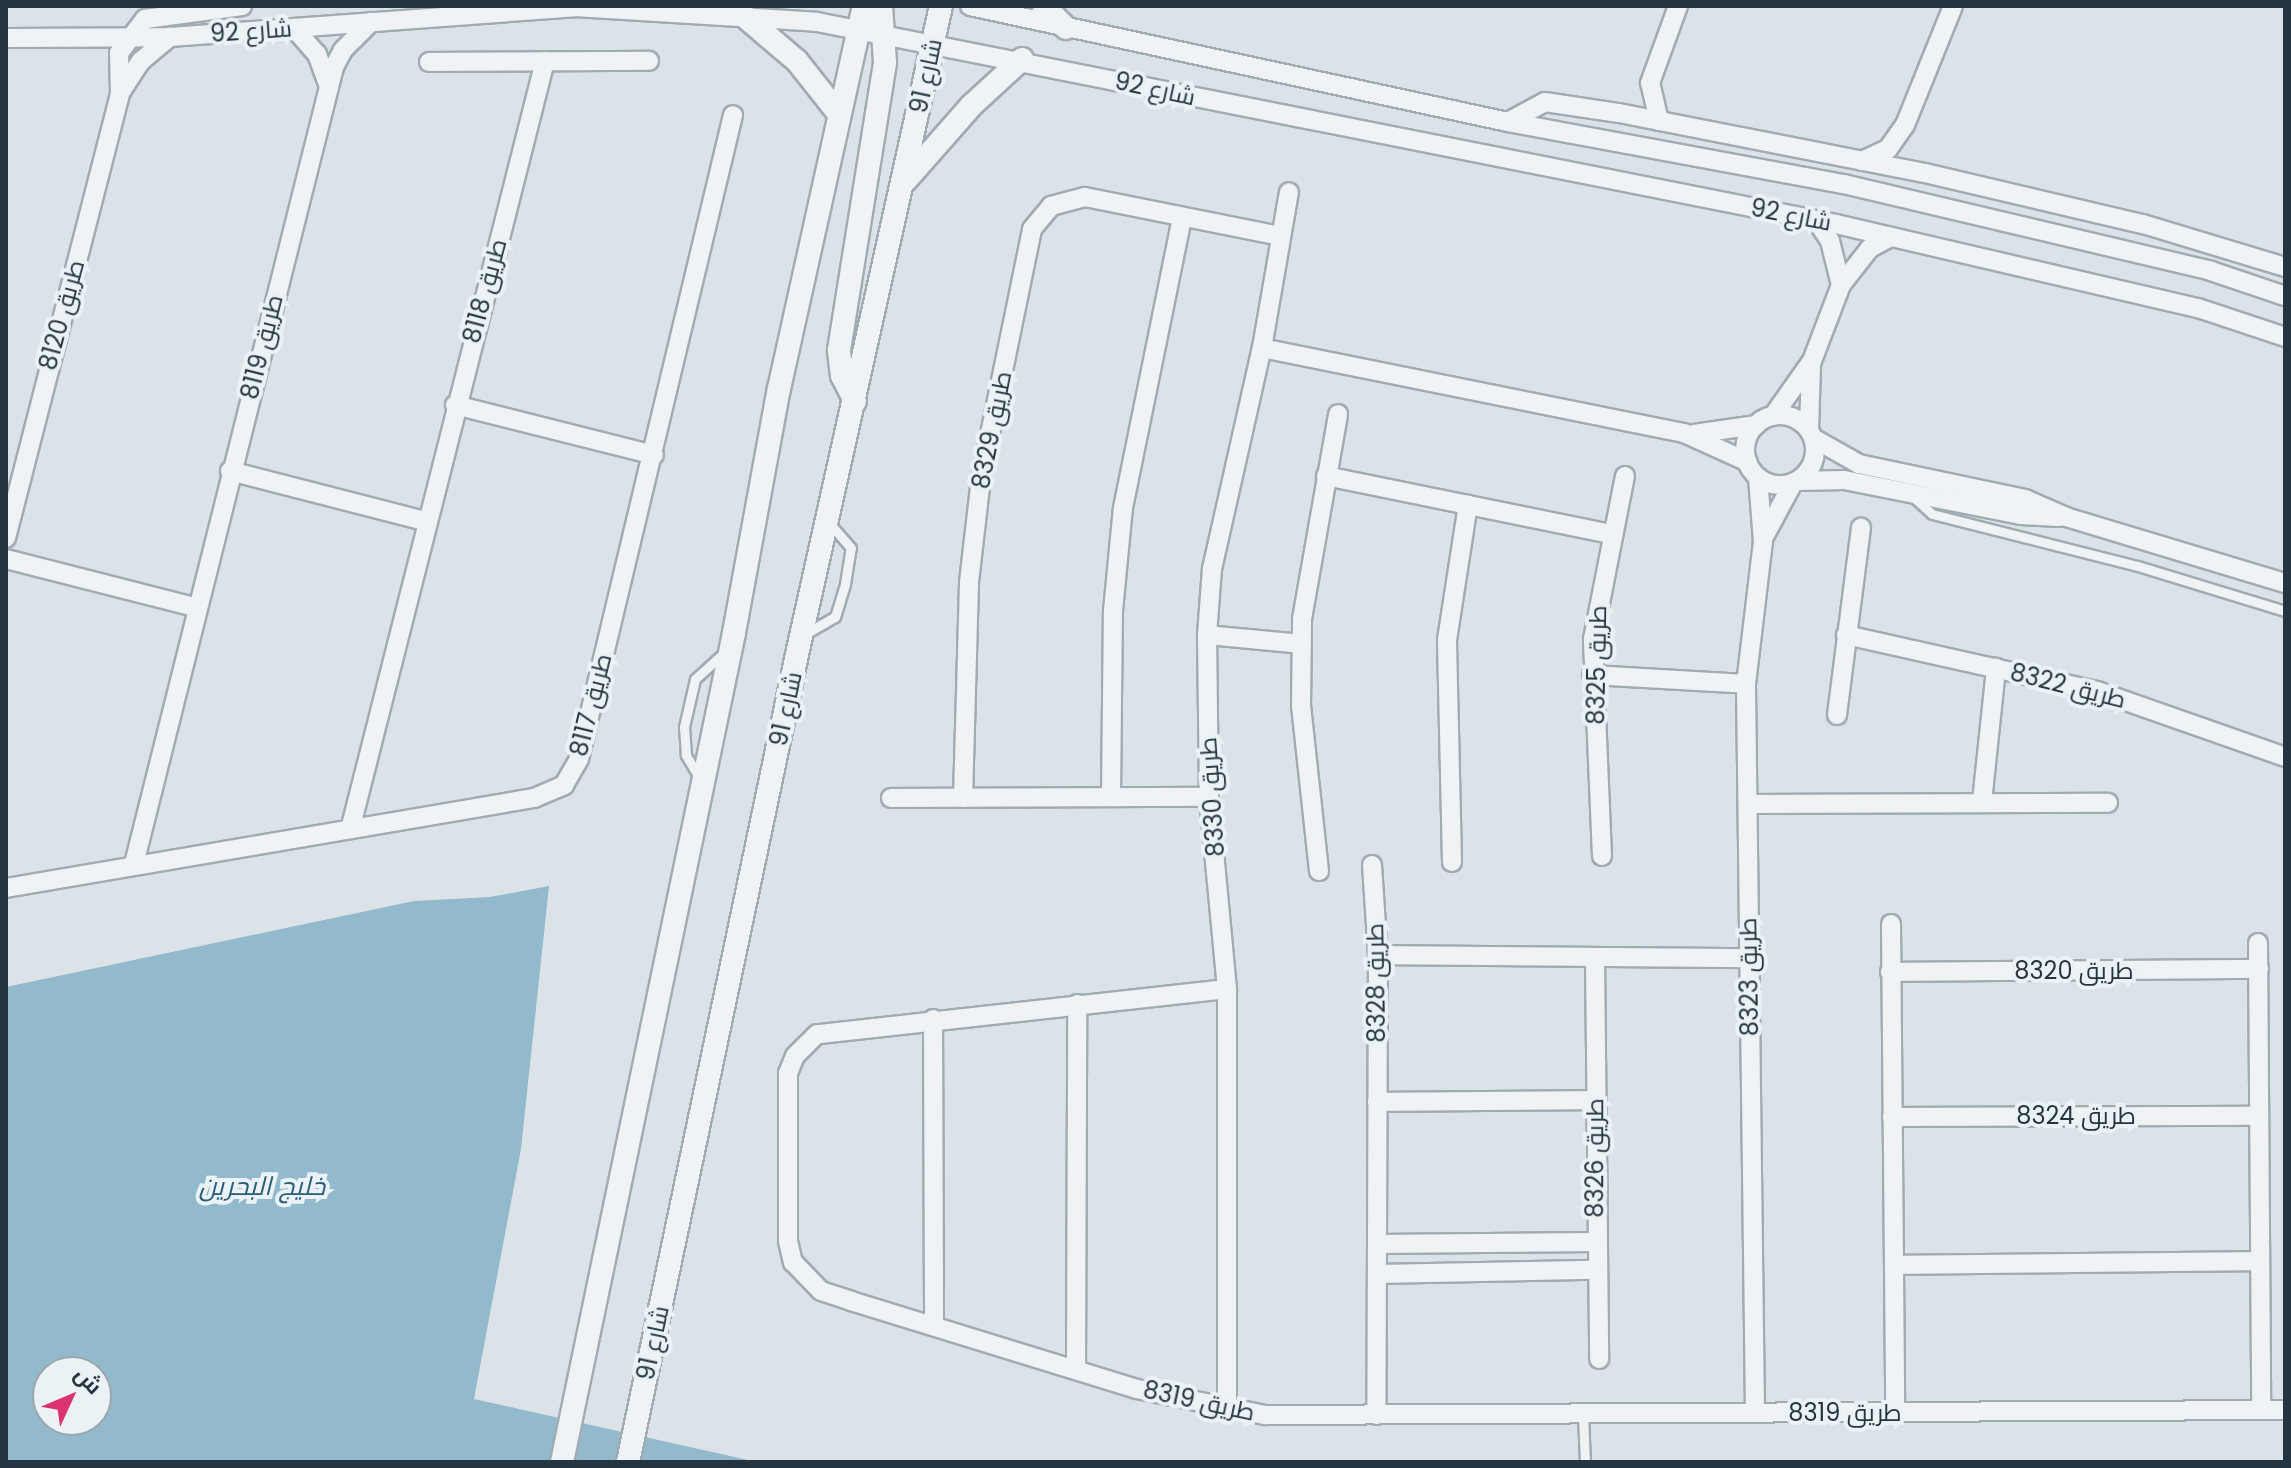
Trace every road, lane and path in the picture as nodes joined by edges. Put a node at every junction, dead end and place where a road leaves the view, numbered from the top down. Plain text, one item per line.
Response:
1 (242, 6) edge
2 (881, 6) edge
3 (941, 6) edge
4 (970, 6) edge
5 (1044, 6) edge
6 (1678, 6) edge
7 (1953, 6) edge
8 (743, 15) junction
9 (861, 17) edge
10 (371, 22) junction
11 (294, 28) junction
12 (1066, 28) junction
13 (887, 32) junction
14 (170, 37) junction
15 (6, 38) edge
16 (126, 38) junction
17 (934, 42) junction
18 (1022, 59) junction
19 (545, 61) junction
20 (649, 61) dead end
21 (429, 62) dead end
22 (1653, 70) junction
23 (329, 87) junction
24 (120, 93) junction
25 (838, 113) junction
26 (1619, 113) junction
27 (733, 115) dead end
28 (1659, 121) junction
29 (1508, 122) junction
30 (1905, 125) junction
31 (1862, 161) junction
32 (1925, 173) junction
33 (906, 181) junction
34 (1289, 192) dead end
35 (1182, 217) junction
36 (1816, 220) junction
37 (1280, 236) junction
38 (1891, 237) junction
39 (2285, 267) edge
40 (1841, 285) junction
41 (2285, 296) edge
42 (2285, 337) edge
43 (1262, 348) junction
44 (1812, 361) junction
45 (855, 401) junction
46 (455, 405) junction
47 (1338, 414) dead end
48 (1765, 420) junction
49 (1684, 433) junction
50 (1811, 434) junction
51 (654, 455) junction
52 (1753, 469) junction
53 (230, 471) junction
54 (1326, 476) junction
55 (1625, 476) dead end
56 (1795, 482) junction
57 (12, 492) edge
58 (1909, 492) junction
59 (1468, 505) junction
60 (2066, 517) junction
61 (425, 521) junction
62 (828, 522) junction
63 (1861, 528) dead end
64 (1611, 534) junction
65 (6, 538) edge
66 (1763, 542) junction
67 (6, 559) edge
68 (2285, 583) edge
69 (195, 607) junction
70 (2285, 611) edge
71 (802, 635) junction
72 (1207, 635) junction
73 (1846, 635) junction
74 (1302, 644) junction
75 (1996, 668) junction
76 (1592, 675) junction
77 (1746, 684) junction
78 (1837, 715) dead end
79 (2285, 757) edge
80 (1111, 797) junction
81 (1209, 797) junction
82 (891, 798) dead end
83 (963, 798) junction
84 (1982, 802) junction
85 (2108, 803) dead end
86 (1748, 804) junction
87 (351, 826) junction
88 (1602, 856) dead end
89 (1452, 862) dead end
90 (134, 864) junction
91 (1372, 865) dead end
92 (1319, 871) dead end
93 (6, 888) edge
94 (1891, 924) dead end
95 (2258, 943) dead end
96 (1378, 955) junction
97 (1595, 957) junction
98 (1748, 958) junction
99 (2259, 969) junction
100 (1890, 972) junction
101 (1227, 989) junction
102 (1077, 1004) junction
103 (933, 1019) junction
104 (1595, 1100) junction
105 (1377, 1102) junction
106 (2259, 1116) junction
107 (1892, 1117) junction
108 (1595, 1242) junction
109 (1377, 1244) junction
110 (2260, 1261) junction
111 (1894, 1265) junction
112 (1595, 1270) junction
113 (1377, 1274) junction
114 (934, 1326) junction
115 (1599, 1359) dead end
116 (1076, 1370) junction
117 (1227, 1409) junction
118 (2261, 1410) junction
119 (2285, 1410) edge
120 (1755, 1413) junction
121 (1895, 1414) junction
122 (1376, 1415) junction
123 (1583, 1415) junction
124 (562, 1462) edge
125 (628, 1462) edge
126 (1585, 1462) edge

1 - 16 street
2 - 13 street
3 - 17 street, شارع 91
4 - 12 street, شارع 92
5 - 12 street
6 - 22 street
7 - 30 street
8 - 9 street, شارع 92
8 - 10 street, شارع 92
8 - 25 street
9 - 13 street, شارع 92
9 - 25 street
10 - 11 street, شارع 92
10 - 23 street, طريق 8119
11 - 14 street, شارع 92
11 - 23 street
12 - 29 street, شارع 92
13 - 17 street, شارع 92
13 - 45 street
14 - 16 street, شارع 92
14 - 24 street, طريق 8120
15 - 16 street, شارع 92
16 - 24 street, طريق 8120
17 - 18 street, شارع 92
17 - 33 street, شارع 91
18 - 33 street
18 - 36 street, شارع 92
19 - 20 street
19 - 21 street
19 - 46 street, طريق 8118
22 - 26 street
22 - 28 street
23 - 53 street, طريق 8119
24 - 57 street, طريق 8120
25 - 124 street
26 - 28 street
26 - 29 street
27 - 51 street, طريق 8117
28 - 31 street
29 - 41 street, شارع 92
30 - 31 street
30 - 32 street
31 - 32 street
32 - 39 street
33 - 45 street, شارع 91
34 - 37 street, طريق 8330
35 - 37 street, طريق 8329
35 - 80 street
35 - 83 street, طريق 8329
36 - 38 street, شارع 92
36 - 40 street
37 - 43 street, طريق 8330
38 - 40 street
38 - 42 street, شارع 92
40 - 44 street
43 - 49 street
43 - 72 street, طريق 8330
44 - 48 street
44 - 50 street
45 - 62 street, شارع 91
46 - 51 street
46 - 61 street, طريق 8118
47 - 54 street
48 - 49 street
48 - 50 street
48 - 52 street
49 - 52 street
50 - 56 street
50 - 60 street
51 - 87 street, طريق 8117
52 - 56 street
52 - 66 street, طريق 8323
53 - 61 street
53 - 69 street, طريق 8119
54 - 59 street
54 - 74 street
55 - 64 street, طريق 8325
56 - 58 street
56 - 66 street, طريق 8323
57 - 65 street, طريق 8120
58 - 60 street
58 - 70 lane
59 - 64 street
59 - 89 street
60 - 68 street
61 - 87 street, طريق 8118
62 - 71 street, شارع 91
62 - 71 lane
63 - 73 street
64 - 76 street, طريق 8325
66 - 77 street, طريق 8323
67 - 69 street
69 - 90 street, طريق 8119
71 - 125 street, شارع 91
72 - 74 street
72 - 81 street, طريق 8330
73 - 75 street, طريق 8322
73 - 78 street
74 - 92 street
75 - 79 street, طريق 8322
75 - 84 street
76 - 77 street
76 - 88 street, طريق 8325
77 - 86 street, طريق 8323
80 - 81 street
80 - 83 street
81 - 101 street, طريق 8330
82 - 83 street
84 - 85 street
84 - 86 street
86 - 98 street, طريق 8323
87 - 90 street, طريق 8117
90 - 93 street, طريق 8117
91 - 96 street, طريق 8328
94 - 100 street
95 - 99 street
96 - 97 street
96 - 105 street, طريق 8328
97 - 98 street
97 - 104 street, طريق 8326
98 - 120 street, طريق 8323
99 - 100 street, طريق 8320
99 - 106 street
100 - 107 street
101 - 102 street, طريق 8319
101 - 117 street, طريق 8330
102 - 103 street, طريق 8319
102 - 116 street
103 - 114 street
103 - 114 street, طريق 8319
104 - 105 street
104 - 108 street, طريق 8326
105 - 109 street, طريق 8328
106 - 107 street, طريق 8324
106 - 110 street
107 - 111 street
108 - 109 street
108 - 112 street, طريق 8326
109 - 113 street, طريق 8328
110 - 111 street
110 - 118 street
111 - 121 street
112 - 113 street
112 - 115 street, طريق 8326
113 - 122 street, طريق 8328
114 - 116 street, طريق 8319
116 - 117 street, طريق 8319
117 - 122 street, طريق 8319
118 - 119 street, طريق 8319
118 - 121 street, طريق 8319
120 - 121 street, طريق 8319
120 - 123 street, طريق 8319
122 - 123 street, طريق 8319
123 - 126 lane

